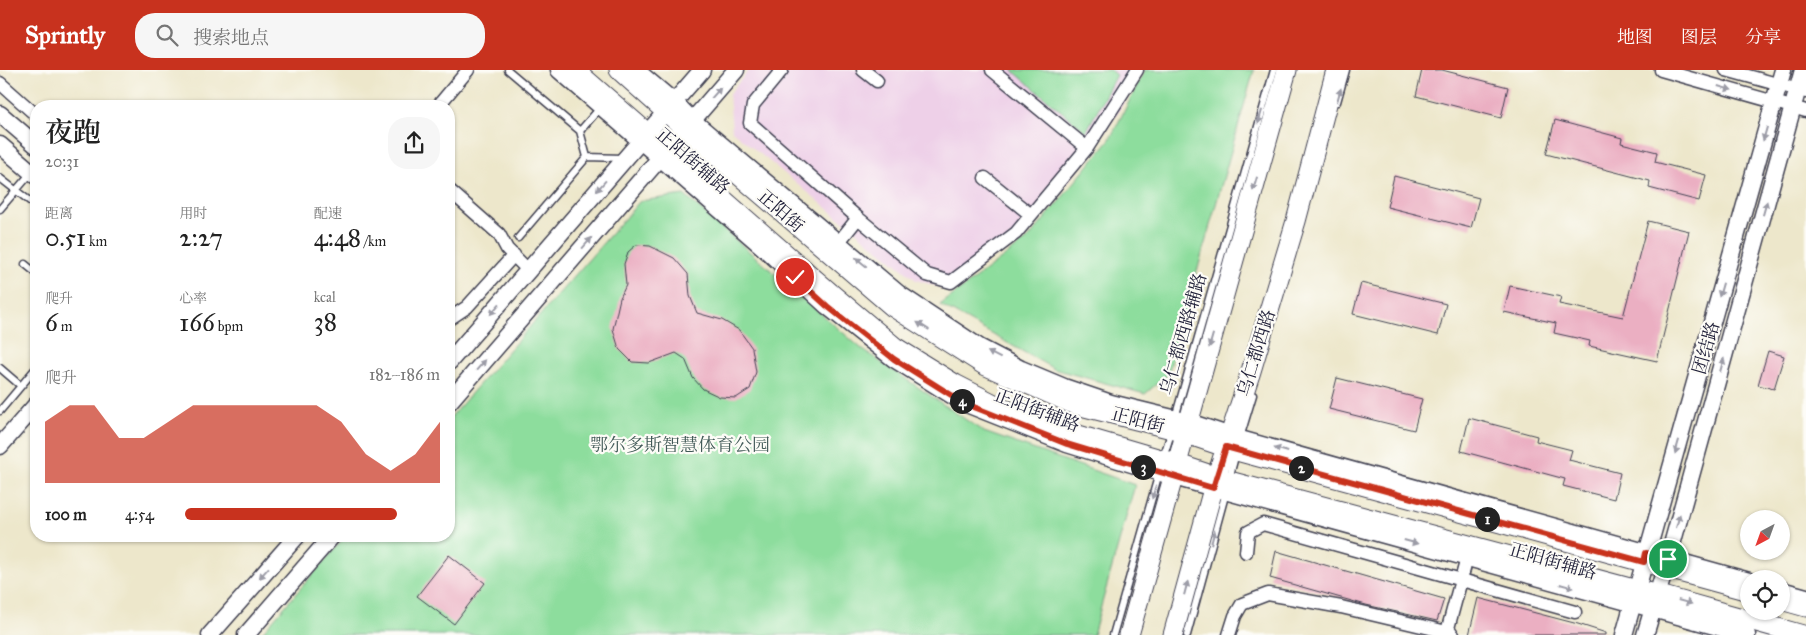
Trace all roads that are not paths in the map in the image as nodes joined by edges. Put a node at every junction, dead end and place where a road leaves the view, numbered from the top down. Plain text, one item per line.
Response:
1 (468, 70) edge
2 (508, 70) edge
3 (559, 70) edge
4 (576, 70) edge
5 (619, 70) edge
6 (636, 70) edge
7 (702, 70) edge
8 (736, 70) edge
9 (782, 70) edge
10 (863, 70) edge
11 (992, 70) edge
12 (1137, 70) edge
13 (1274, 70) edge
14 (1287, 70) edge
15 (1336, 70) edge
16 (1346, 70) edge
17 (1661, 70) edge
18 (1726, 70) edge
19 (1803, 70) edge
20 (1781, 77) edge
21 (877, 81) dead end
22 (0, 83) edge
23 (1802, 90) edge
24 (443, 100) edge
25 (1774, 101) junction
26 (601, 107) junction
27 (670, 107) junction
28 (1335, 108) dead end
29 (1800, 109) edge
30 (30, 110) edge
31 (0, 114) edge
32 (689, 125) junction
33 (580, 131) junction
34 (644, 137) junction
35 (30, 140) edge
36 (0, 145) edge
37 (1087, 148) junction
38 (663, 155) junction
39 (587, 157) junction
40 (626, 158) junction
41 (30, 171) edge
42 (30, 177) edge
43 (0, 178) edge
44 (984, 178) dead end
45 (1314, 184) dead end
46 (15, 190) junction
47 (455, 195) edge
48 (30, 201) edge
49 (0, 209) edge
50 (1031, 215) junction
51 (858, 218) junction
52 (518, 238) dead end
53 (838, 243) junction
54 (514, 256) junction
55 (25, 264) dead end
56 (30, 268) edge
57 (528, 270) junction
58 (1278, 306) dead end
59 (455, 315) edge
60 (455, 355) edge
61 (0, 368) edge
62 (30, 375) edge
63 (21, 386) junction
64 (1254, 392) dead end
65 (455, 395) edge
66 (0, 411) edge
67 (30, 412) edge
68 (1180, 426) junction
69 (1233, 443) junction
70 (0, 446) edge
71 (1169, 468) junction
72 (1221, 485) junction
73 (291, 542) edge
74 (327, 542) edge
75 (1246, 552) dead end
76 (1468, 558) junction
77 (1645, 558) junction
78 (1666, 564) junction
79 (1740, 579) edge
80 (1461, 580) junction
81 (1740, 588) edge
82 (1790, 593) edge
83 (1635, 597) junction
84 (1806, 597) edge
85 (1654, 601) junction
86 (1790, 603) edge
87 (1806, 607) edge
88 (1575, 612) dead end
89 (1452, 634) edge
90 (210, 635) edge
91 (246, 635) edge
92 (1113, 635) edge
93 (1129, 635) edge
94 (1173, 635) edge
95 (1186, 635) edge
96 (1229, 635) edge
97 (1624, 635) edge
98 (1644, 635) edge
99 (1747, 635) edge
100 (1803, 635) edge

1 - 24 street
2 - 33 lane
3 - 26 street, 正阳街辅路
4 - 34 main road
5 - 27 main road, 正阳街
6 - 27 street, 正阳街辅路
7 - 27 street
32 -> 8 street
9 - 51 street
10 - 21 street
11 - 37 street
12 - 37 street
13 -> 68 lane, 乌仁都西路辅路
14 -> 68 main road
15 - 69 main road, 乌仁都西路
28 -> 16 lane
17 -> 25 street
18 - 20 street
19 - 23 street, 团结路
20 - 23 street
20 - 25 street
22 - 30 street
23 - 29 street, 团结路
25 - 29 street
25 -> 77 street
26 - 33 lane
26 - 34 street, 正阳街辅路
27 - 32 main road, 正阳街
27 - 34 street
78 -> 29 street, 团结路
31 - 35 street
32 - 38 street
32 - 53 street, 正阳街辅路
68 -> 32 main road, 正阳街
33 - 39 lane
34 - 38 main road
34 - 40 street
36 - 41 street
37 - 50 street
65 -> 38 street
38 - 71 main road
39 - 40 lane
39 - 52 lane
40 -> 57 street
42 - 46 lane
43 - 46 lane
44 - 50 street
45 - 58 lane
46 - 48 lane
46 - 49 lane
47 - 54 street
50 - 51 street
51 - 53 street
68 -> 53 street, 正阳街辅路
54 - 57 street
54 - 59 street
55 - 56 lane
57 -> 60 street
61 - 63 lane
62 - 63 lane
63 - 66 lane
64 - 69 lane
67 - 70 street
68 - 69 main road, 正阳街
68 - 71 main road
69 - 72 main road, 乌仁都西路
77 -> 69 main road, 正阳街
71 - 72 main road
71 -> 92 lane
71 - 93 main road
72 -> 76 street, 正阳街辅路
72 - 83 main road
94 -> 72 main road, 乌仁都西路
95 -> 72 lane
73 -> 90 street
74 - 91 street
75 - 80 street
76 - 80 street
76 -> 83 street, 正阳街辅路
77 - 78 main road, 正阳街
77 - 83 street
78 - 79 street
78 - 81 main road, 正阳街
78 - 85 street, 团结路
80 - 88 street
80 - 89 street
82 - 84 street
83 - 85 main road
83 - 97 street
85 - 98 street, 团结路
85 - 99 street
85 -> 100 main road
86 - 87 main road
89 - 96 street

